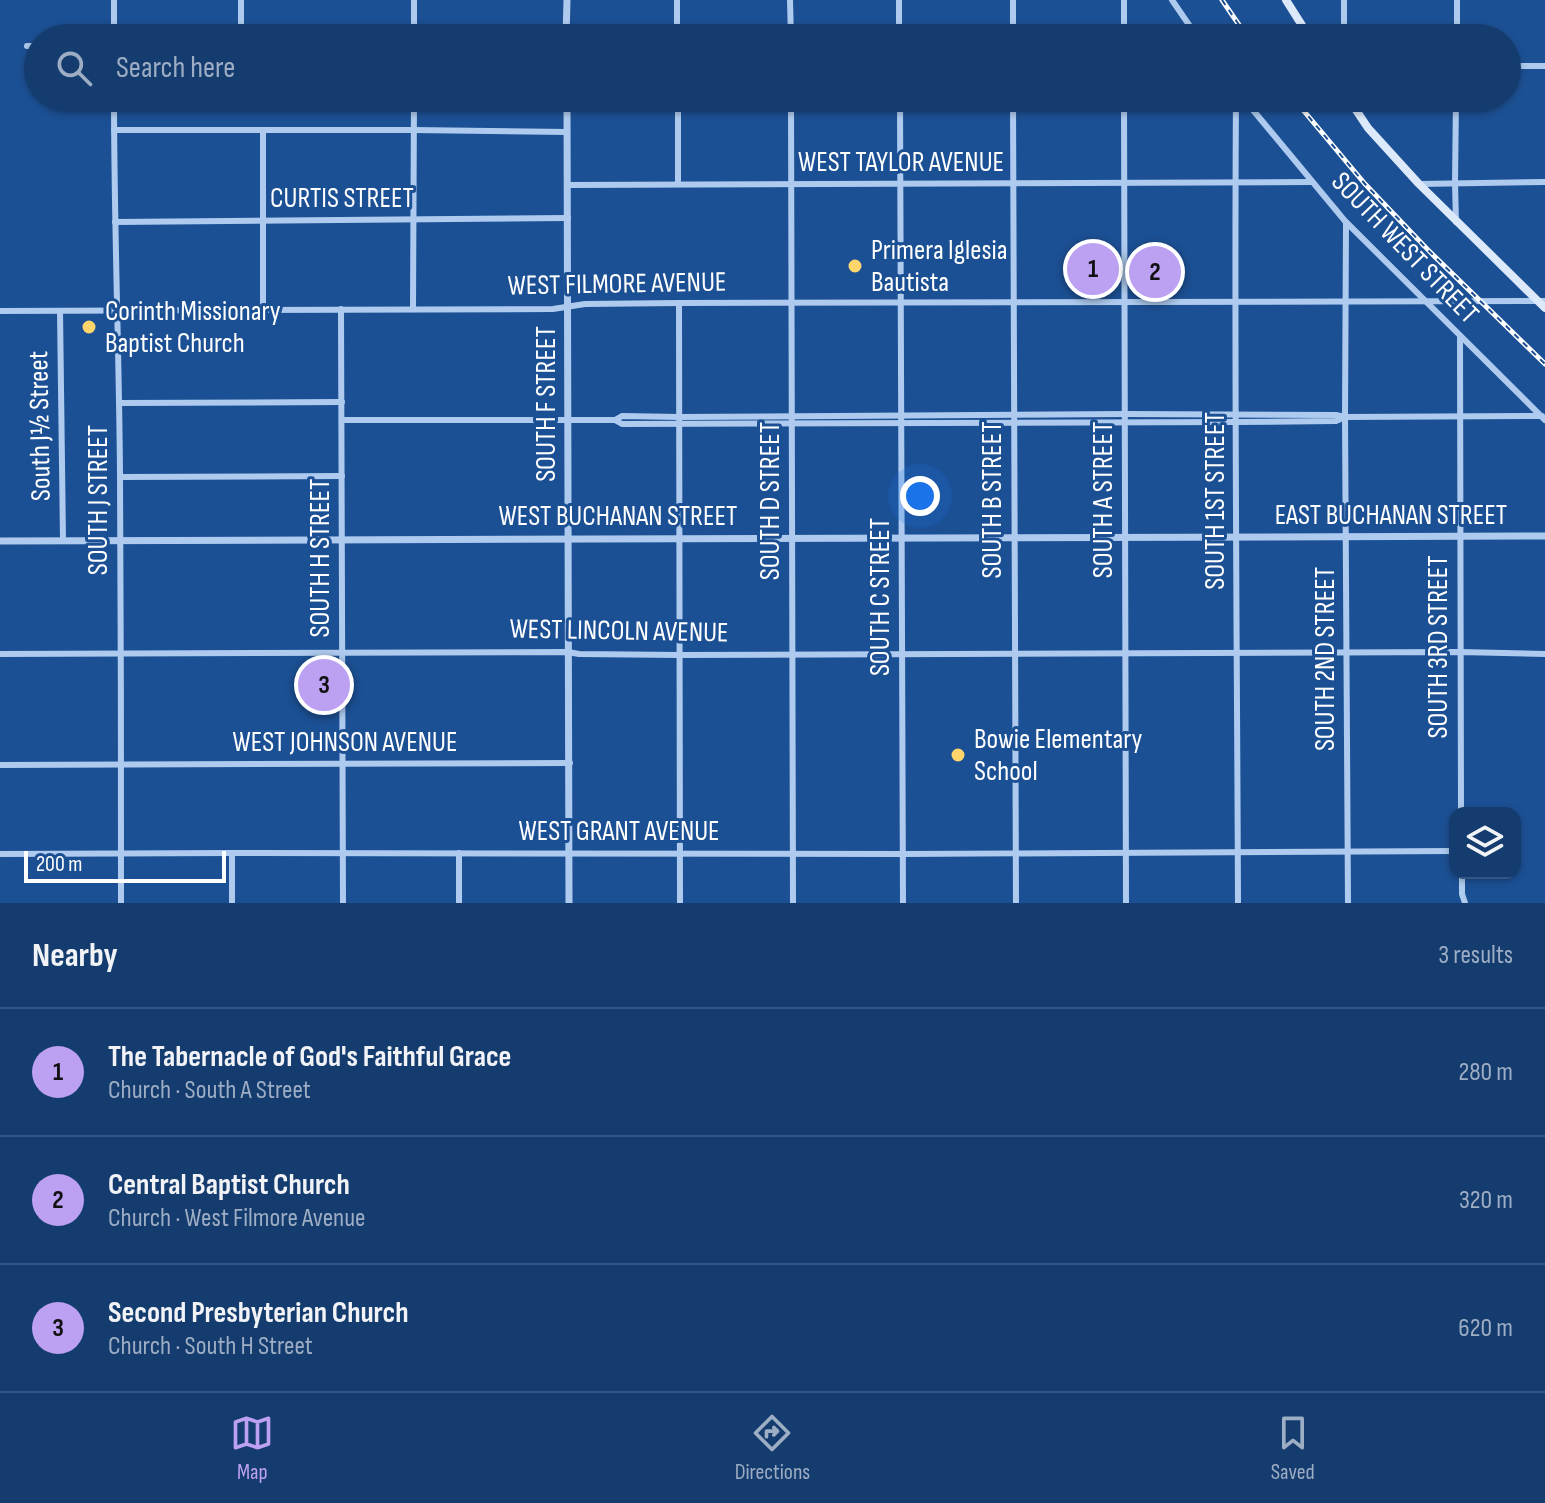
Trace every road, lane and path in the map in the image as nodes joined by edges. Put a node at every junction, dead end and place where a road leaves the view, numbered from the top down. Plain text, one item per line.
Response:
1 (114, 0) edge
2 (241, 0) edge
3 (414, 0) edge
4 (567, 0) edge
5 (677, 0) edge
6 (790, 0) edge
7 (899, 0) edge
8 (1013, 0) edge
9 (1124, 0) edge
10 (1172, 0) edge
11 (1286, 0) edge
12 (1344, 0) edge
13 (1457, 0) edge
14 (114, 24) edge
15 (241, 24) edge
16 (414, 24) edge
17 (566, 24) edge
18 (677, 24) edge
19 (791, 24) edge
20 (899, 24) edge
21 (1013, 24) edge
22 (1124, 24) edge
23 (1188, 24) edge
24 (1301, 24) edge
25 (1344, 24) edge
26 (1457, 24) edge
27 (1521, 66) edge
28 (1545, 66) edge
29 (114, 112) edge
30 (414, 112) edge
31 (567, 112) edge
32 (678, 112) edge
33 (791, 112) edge
34 (900, 112) edge
35 (1013, 112) edge
36 (1124, 112) edge
37 (1236, 112) edge
38 (1254, 112) edge
39 (1357, 112) edge
40 (1456, 112) edge
41 (114, 130) junction
42 (263, 130) junction
43 (413, 130) junction
44 (567, 132) junction
45 (1311, 182) junction
46 (1545, 182) edge
47 (1124, 183) junction
48 (1455, 183) junction
49 (678, 184) junction
50 (790, 184) junction
51 (900, 184) junction
52 (1013, 184) junction
53 (1235, 184) junction
54 (1419, 184) junction
55 (568, 185) junction
56 (568, 218) junction
57 (263, 221) junction
58 (414, 221) junction
59 (115, 222) junction
60 (1456, 222) junction
61 (1346, 223) junction
62 (1345, 301) junction
63 (1423, 301) junction
64 (1541, 301) edge
65 (1124, 302) junction
66 (1235, 302) junction
67 (679, 303) junction
68 (791, 303) junction
69 (901, 303) junction
70 (1014, 303) junction
71 (568, 305) junction
72 (1545, 308) edge
73 (263, 309) junction
74 (341, 309) junction
75 (413, 309) junction
76 (117, 310) junction
77 (0, 311) edge
78 (60, 311) junction
79 (1460, 337) junction
80 (342, 402) junction
81 (119, 403) junction
82 (1126, 414) junction
83 (1345, 417) junction
84 (1459, 417) junction
85 (1236, 418) junction
86 (1543, 418) edge
87 (791, 419) junction
88 (901, 419) junction
89 (1014, 419) junction
90 (342, 420) junction
91 (569, 420) junction
92 (679, 420) junction
93 (1125, 422) junction
94 (342, 476) junction
95 (120, 477) junction
96 (1459, 536) junction
97 (1545, 536) edge
98 (901, 537) junction
99 (1014, 537) junction
100 (1125, 537) junction
101 (1237, 537) junction
102 (1347, 537) junction
103 (568, 538) junction
104 (678, 538) junction
105 (792, 538) junction
106 (63, 540) junction
107 (119, 540) junction
108 (342, 540) junction
109 (0, 541) edge
110 (343, 652) junction
111 (568, 652) junction
112 (1460, 652) junction
113 (120, 653) junction
114 (1125, 653) junction
115 (1237, 653) junction
116 (1347, 653) junction
117 (0, 654) edge
118 (793, 654) junction
119 (902, 654) junction
120 (1015, 654) junction
121 (1545, 654) edge
122 (679, 655) junction
123 (570, 763) junction
124 (0, 765) edge
125 (120, 765) junction
126 (343, 765) junction
127 (1461, 807) edge
128 (1449, 851) edge
129 (1238, 852) junction
130 (1347, 852) junction
131 (232, 853) junction
132 (343, 853) junction
133 (459, 853) junction
134 (569, 853) junction
135 (680, 853) junction
136 (793, 853) junction
137 (1016, 853) junction
138 (1126, 853) junction
139 (0, 854) edge
140 (121, 854) junction
141 (903, 854) junction
142 (1462, 879) edge
143 (121, 903) edge
144 (232, 903) edge
145 (343, 903) edge
146 (459, 903) edge
147 (569, 903) edge
148 (680, 903) edge
149 (793, 903) edge
150 (903, 903) edge
151 (1016, 903) edge
152 (1126, 903) edge
153 (1238, 903) edge
154 (1348, 903) edge
155 (1465, 903) edge

1 - 14 street
2 - 15 street
3 - 16 street
4 - 17 street
5 - 18 street
6 - 19 street
7 - 20 street
8 - 21 street
9 - 22 street
10 - 23 street
11 - 24 main road
12 - 25 street
13 - 26 street
27 - 28 street
29 - 41 street, SOUTH J STREET
30 - 43 street
31 - 44 street, SOUTH F STREET
32 - 49 street
33 - 50 street, SOUTH D STREET
34 - 51 street, SOUTH C STREET
35 - 52 street, SOUTH B STREET
36 - 47 street, SOUTH A STREET
37 - 53 street, SOUTH 1ST STREET
38 - 45 street, SOUTH WEST STREET
39 - 54 main road
40 - 48 street
41 - 42 street
41 - 59 street, SOUTH J STREET
42 - 43 street
42 - 57 street
43 - 44 street
43 - 58 street
44 - 55 street, SOUTH F STREET
45 - 53 street, WEST TAYLOR AVENUE
45 - 61 street, SOUTH WEST STREET
46 - 48 street
47 - 52 street, WEST TAYLOR AVENUE
47 - 53 street, WEST TAYLOR AVENUE
47 - 65 street, SOUTH A STREET
48 - 54 street
48 - 60 street
49 - 50 street, WEST TAYLOR AVENUE
49 - 55 street, WEST TAYLOR AVENUE
50 - 51 street, WEST TAYLOR AVENUE
50 - 68 street, SOUTH D STREET
51 - 52 street, WEST TAYLOR AVENUE
51 - 69 street, SOUTH C STREET
52 - 70 street, SOUTH B STREET
53 - 66 street, SOUTH 1ST STREET
54 - 60 main road
55 - 56 street, SOUTH F STREET
56 - 58 street, CURTIS STREET
56 - 71 street, SOUTH F STREET
57 - 58 street, CURTIS STREET
57 - 59 street, CURTIS STREET
57 - 73 street
58 - 75 street
59 - 76 street, SOUTH J STREET
60 - 64 main road
61 - 62 street, SOUTH 2ND STREET
61 - 63 street, SOUTH WEST STREET
62 - 63 street, WEST FILMORE AVENUE
62 - 66 street, WEST FILMORE AVENUE
62 - 83 street, SOUTH 2ND STREET
63 - 64 street, WEST FILMORE AVENUE
63 - 79 street, SOUTH WEST STREET
64 - 72 main road
65 - 66 street, WEST FILMORE AVENUE
65 - 70 street, WEST FILMORE AVENUE
65 - 82 street, SOUTH A STREET
66 - 85 street, SOUTH 1ST STREET
67 - 68 street, WEST FILMORE AVENUE
67 - 71 street, WEST FILMORE AVENUE
67 - 92 street
68 - 69 street, WEST FILMORE AVENUE
68 - 87 street, SOUTH D STREET
69 - 70 street, WEST FILMORE AVENUE
69 - 88 street, SOUTH C STREET
70 - 89 street, SOUTH B STREET
71 - 75 street, WEST FILMORE AVENUE
71 - 91 street, SOUTH F STREET
73 - 74 street, WEST FILMORE AVENUE
73 - 76 street, WEST FILMORE AVENUE
74 - 75 street, WEST FILMORE AVENUE
74 - 80 street, SOUTH H STREET
76 - 78 street, WEST FILMORE AVENUE
76 - 81 street, SOUTH J STREET
77 - 78 street, WEST FILMORE AVENUE
78 - 106 street, South J½ Street
79 - 84 street, SOUTH 3RD STREET
79 - 86 street, SOUTH WEST STREET
80 - 81 street
80 - 90 street, SOUTH H STREET
81 - 95 street, SOUTH J STREET
82 - 85 street
82 - 89 street
82 - 93 street, SOUTH A STREET
83 - 84 street
83 - 85 street
83 - 102 street, SOUTH 2ND STREET
84 - 86 street
84 - 96 street, SOUTH 3RD STREET
85 - 93 street
85 - 101 street, SOUTH 1ST STREET
87 - 88 street
87 - 92 street
87 - 105 street, SOUTH D STREET
88 - 89 street
88 - 98 street, SOUTH C STREET
89 - 93 street
89 - 99 street, SOUTH B STREET
90 - 91 street
90 - 94 street, SOUTH H STREET
91 - 92 street
91 - 103 street, SOUTH F STREET
92 - 104 street
93 - 100 street, SOUTH A STREET
94 - 95 street
94 - 108 street, SOUTH H STREET
95 - 107 street, SOUTH J STREET
96 - 97 street, EAST BUCHANAN STREET
96 - 102 street, EAST BUCHANAN STREET
96 - 112 street, SOUTH 3RD STREET
98 - 99 street, WEST BUCHANAN STREET
98 - 105 street, WEST BUCHANAN STREET
98 - 119 street, SOUTH C STREET
99 - 100 street, WEST BUCHANAN STREET
99 - 120 street, SOUTH B STREET
100 - 101 street, WEST BUCHANAN STREET
100 - 114 street, SOUTH A STREET
101 - 102 street, EAST BUCHANAN STREET
101 - 115 street, SOUTH 1ST STREET
102 - 116 street, SOUTH 2ND STREET
103 - 104 street, WEST BUCHANAN STREET
103 - 108 street, WEST BUCHANAN STREET
103 - 111 street, SOUTH F STREET
104 - 105 street, WEST BUCHANAN STREET
104 - 122 street
105 - 118 street, SOUTH D STREET
106 - 107 street, WEST BUCHANAN STREET
106 - 109 street, WEST BUCHANAN STREET
107 - 108 street, WEST BUCHANAN STREET
107 - 113 street, SOUTH J STREET
108 - 110 street, SOUTH H STREET
110 - 111 street, WEST LINCOLN AVENUE
110 - 113 street, WEST LINCOLN AVENUE
110 - 126 street, SOUTH H STREET
111 - 122 street, WEST LINCOLN AVENUE
111 - 123 street, SOUTH F STREET
112 - 116 street, WEST LINCOLN AVENUE
112 - 121 street, WEST LINCOLN AVENUE
112 - 127 street, SOUTH 3RD STREET
113 - 117 street, WEST LINCOLN AVENUE
113 - 125 street, SOUTH J STREET
114 - 115 street, WEST LINCOLN AVENUE
114 - 120 street, WEST LINCOLN AVENUE
114 - 138 street, SOUTH A STREET
115 - 116 street, WEST LINCOLN AVENUE
115 - 129 street, SOUTH 1ST STREET
116 - 130 street, SOUTH 2ND STREET
118 - 119 street, WEST LINCOLN AVENUE
118 - 122 street, WEST LINCOLN AVENUE
118 - 136 street, SOUTH D STREET
119 - 120 street, WEST LINCOLN AVENUE
119 - 141 street, SOUTH C STREET
120 - 137 street, SOUTH B STREET
122 - 135 street
123 - 126 street, WEST JOHNSON AVENUE
123 - 134 street, SOUTH F STREET
124 - 125 street, WEST JOHNSON AVENUE
125 - 126 street, WEST JOHNSON AVENUE
125 - 140 street, SOUTH J STREET
126 - 132 street, SOUTH H STREET
128 - 130 street, WEST GRANT AVENUE
129 - 130 street, WEST GRANT AVENUE
129 - 138 street, WEST GRANT AVENUE
129 - 153 street, SOUTH 1ST STREET
130 - 154 street, SOUTH 2ND STREET
131 - 132 street, WEST GRANT AVENUE
131 - 140 street, WEST GRANT AVENUE
131 - 144 street
132 - 133 street, WEST GRANT AVENUE
132 - 145 street, SOUTH H STREET
133 - 134 street, WEST GRANT AVENUE
133 - 146 street
134 - 135 street, WEST GRANT AVENUE
134 - 147 street, SOUTH F STREET
135 - 136 street, WEST GRANT AVENUE
135 - 148 street
136 - 141 street, WEST GRANT AVENUE
136 - 149 street, SOUTH D STREET
137 - 138 street, WEST GRANT AVENUE
137 - 141 street, WEST GRANT AVENUE
137 - 151 street, SOUTH B STREET
138 - 152 street, SOUTH A STREET
139 - 140 street, WEST GRANT AVENUE
140 - 143 street, SOUTH J STREET
141 - 150 street, SOUTH C STREET
142 - 155 street

